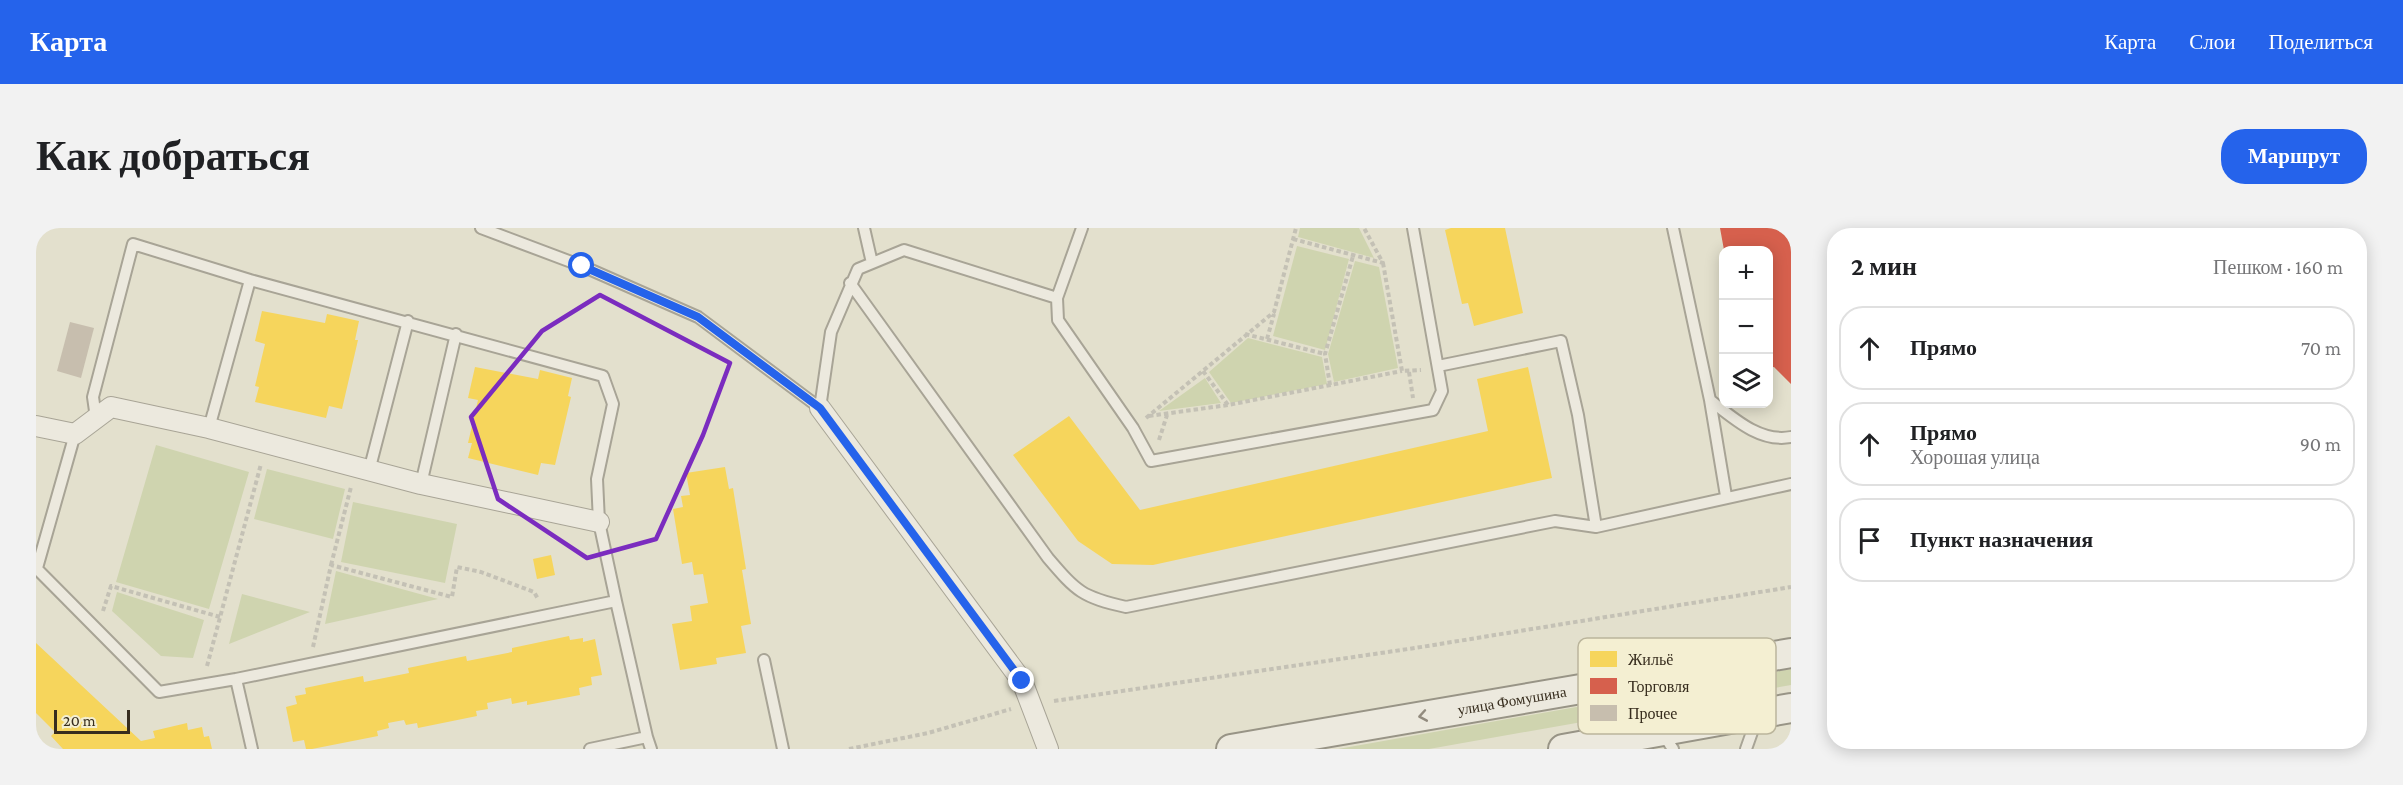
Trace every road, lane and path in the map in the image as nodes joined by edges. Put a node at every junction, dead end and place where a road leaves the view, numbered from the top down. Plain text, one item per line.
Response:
1 (481, 228) edge
2 (864, 228) edge
3 (1082, 228) edge
4 (1296, 228) edge
5 (1364, 228) edge
6 (1413, 228) edge
7 (1673, 228) edge
8 (1293, 239) junction
9 (1353, 256) junction
10 (872, 263) junction
11 (1383, 263) junction
12 (250, 280) junction
13 (850, 283) junction
14 (1057, 298) junction
15 (1274, 312) junction
16 (408, 321) junction
17 (456, 334) junction
18 (1245, 334) junction
19 (1267, 339) junction
20 (1325, 354) junction
21 (1438, 366) junction
22 (1203, 370) junction
23 (1402, 371) junction
24 (1409, 372) junction
25 (1330, 385) junction
26 (1710, 400) junction
27 (1228, 405) junction
28 (820, 408) junction
29 (1415, 413) junction
30 (1148, 416) junction
31 (96, 418) junction
32 (36, 426) edge
33 (209, 428) junction
34 (1133, 428) junction
35 (75, 434) junction
36 (1791, 437) edge
37 (267, 444) junction
38 (362, 469) junction
39 (421, 484) junction
40 (1791, 484) edge
41 (1726, 496) junction
42 (599, 522) junction
43 (1596, 526) junction
44 (331, 565) junction
45 (37, 568) edge
46 (1791, 587) edge
47 (616, 601) junction
48 (546, 615) junction
49 (220, 617) junction
50 (97, 629) junction
51 (1791, 653) edge
52 (1776, 656) edge
53 (764, 660) dead end
54 (311, 662) junction
55 (236, 678) junction
56 (202, 684) junction
57 (1578, 690) edge
58 (1031, 703) junction
59 (1791, 708) edge
60 (1776, 711) edge
61 (1688, 734) edge
62 (1751, 734) edge
63 (647, 737) junction
64 (1667, 740) edge
65 (252, 749) edge
66 (590, 749) edge
67 (651, 749) edge
68 (783, 749) edge
69 (849, 749) edge
70 (1048, 749) edge
71 (1232, 749) edge
72 (1563, 749) edge
73 (1746, 749) edge

1 - 28 lane
2 - 10 lane
3 - 14 lane
4 - 8 path
5 - 11 path
6 - 21 lane
7 - 26 lane
8 - 9 path
8 - 15 path
9 - 11 path
9 - 20 path
10 - 13 lane
10 - 14 lane
11 - 23 path
12 - 16 lane
12 - 31 lane
12 - 33 lane
13 - 28 lane
13 - 43 lane
14 - 34 lane
15 - 18 path
15 - 19 path
16 - 17 lane
16 - 38 lane
17 - 39 lane
17 - 42 lane
18 - 19 path
18 - 22 path
19 - 20 path
20 - 25 path
21 - 24 path
21 - 29 lane
21 - 43 lane
22 - 27 path
22 - 30 path
23 - 24 path
23 - 25 path
24 - 29 path
25 - 27 path
26 - 36 lane
26 - 41 lane
27 - 30 path
28 - 58 street
29 - 34 lane
30 - 34 path
31 - 33 street
31 - 35 street
32 - 35 street
33 - 37 street
35 - 45 lane
37 - 38 street
37 - 49 path
38 - 39 street
38 - 44 path
39 - 42 street
40 - 41 lane
41 - 43 lane
42 - 47 lane
44 - 48 path
44 - 54 path
45 - 50 lane
46 - 58 path
47 - 48 lane
47 - 63 lane
48 - 54 lane
49 - 50 path
49 - 56 path
50 - 56 lane
51 -> 52 main road, улица Фомушина
53 - 68 lane
54 - 55 lane
55 - 56 lane
55 - 65 lane
57 -> 71 main road, улица Фомушина
58 - 69 path
58 - 70 street
59 - 60 main road
61 - 64 main road
62 - 73 lane
63 - 66 lane
63 - 67 lane
64 - 72 main road

